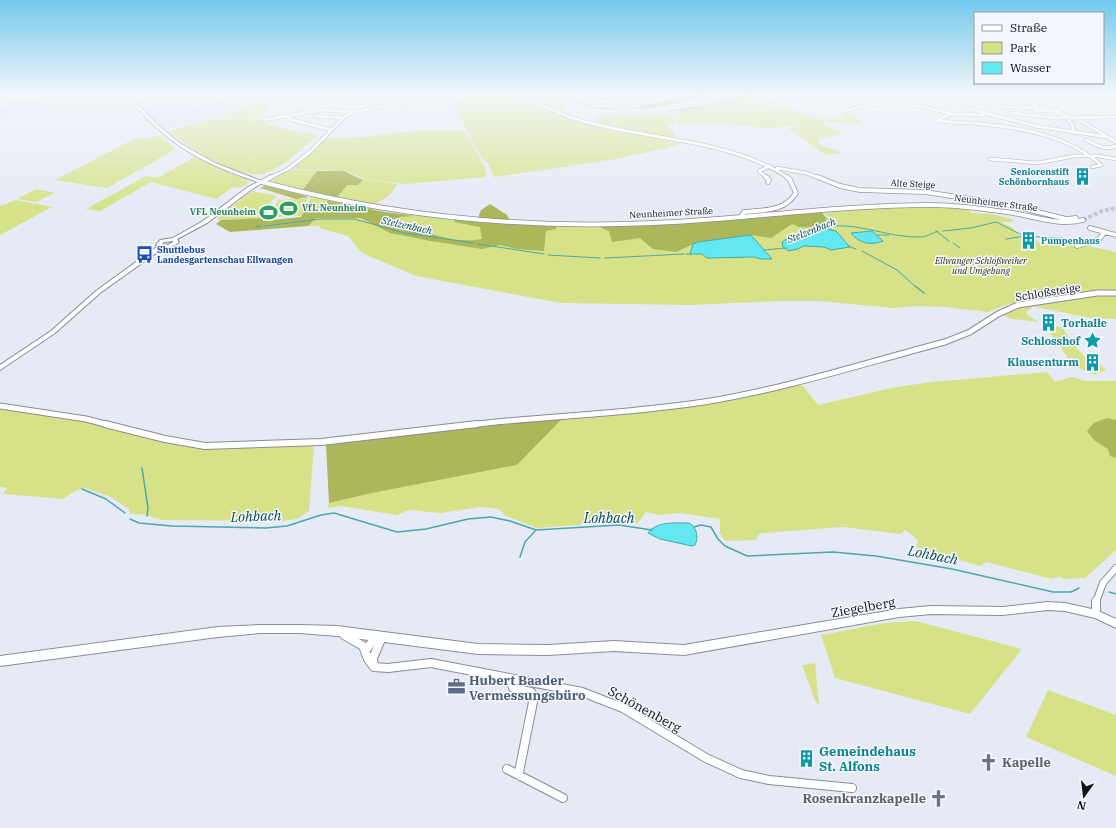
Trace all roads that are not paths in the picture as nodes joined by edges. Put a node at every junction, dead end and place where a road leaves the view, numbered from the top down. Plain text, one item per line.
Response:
1 (164, 133) edge
2 (329, 133) edge
3 (638, 133) edge
4 (1030, 133) edge
5 (1074, 133) edge
6 (1100, 133) edge
7 (1107, 137) junction
8 (1086, 140) dead end
9 (1116, 142) edge
10 (1116, 146) edge
11 (1093, 156) junction
12 (990, 159) dead end
13 (1116, 159) edge
14 (770, 166) junction
15 (1092, 167) dead end
16 (774, 168) junction
17 (276, 176) junction
18 (250, 178) junction
19 (262, 182) junction
20 (768, 182) dead end
21 (253, 187) junction
22 (277, 187) junction
23 (1052, 216) junction
24 (744, 217) junction
25 (1076, 218) tunnel mouth
26 (1047, 219) junction
27 (1083, 220) tunnel mouth
28 (1090, 228) dead end
29 (1104, 233) junction
30 (1116, 235) edge
31 (1078, 246) dead end
32 (1116, 293) edge
33 (0, 368) edge
34 (0, 406) edge
35 (1116, 568) edge
36 (1096, 614) junction
37 (1116, 624) edge
38 (336, 632) junction
39 (379, 636) junction
40 (366, 650) junction
41 (0, 661) edge
42 (374, 667) junction
43 (511, 679) junction
44 (508, 769) dead end
45 (520, 776) junction
46 (852, 788) dead end
47 (563, 798) dead end

1 - 18 main road
2 - 17 street
3 - 14 street
4 - 11 street
5 - 7 street
6 - 7 street
7 - 9 street
8 - 10 street
11 - 12 street
11 - 13 street
11 - 15 street
14 - 16 street
14 - 20 street
16 - 23 street, Alte Steige
16 - 24 street
17 - 19 street
17 - 22 street
18 - 19 main road
18 - 21 main road
19 - 21 main road
19 - 22 street, Neunheimer Straße
21 - 33 main road
22 - 24 street, Neunheimer Straße
23 - 25 street, Alte Steige
23 - 26 street
24 - 26 street, Neunheimer Straße
26 - 27 street, Neunheimer Straße
28 - 29 street
29 - 30 street
29 - 31 street
32 - 34 street, Schloßsteige
35 - 36 street
36 - 37 main road, Ziegelberg
36 - 39 main road, Ziegelberg
38 - 39 main road, Ziegelberg
38 - 40 street
38 - 41 main road, Ziegelberg
39 - 40 street
39 - 42 street
40 - 42 street
42 - 43 street, Schönenberg
43 - 45 street
43 - 46 street, Schönenberg
44 - 45 street
45 - 47 street

